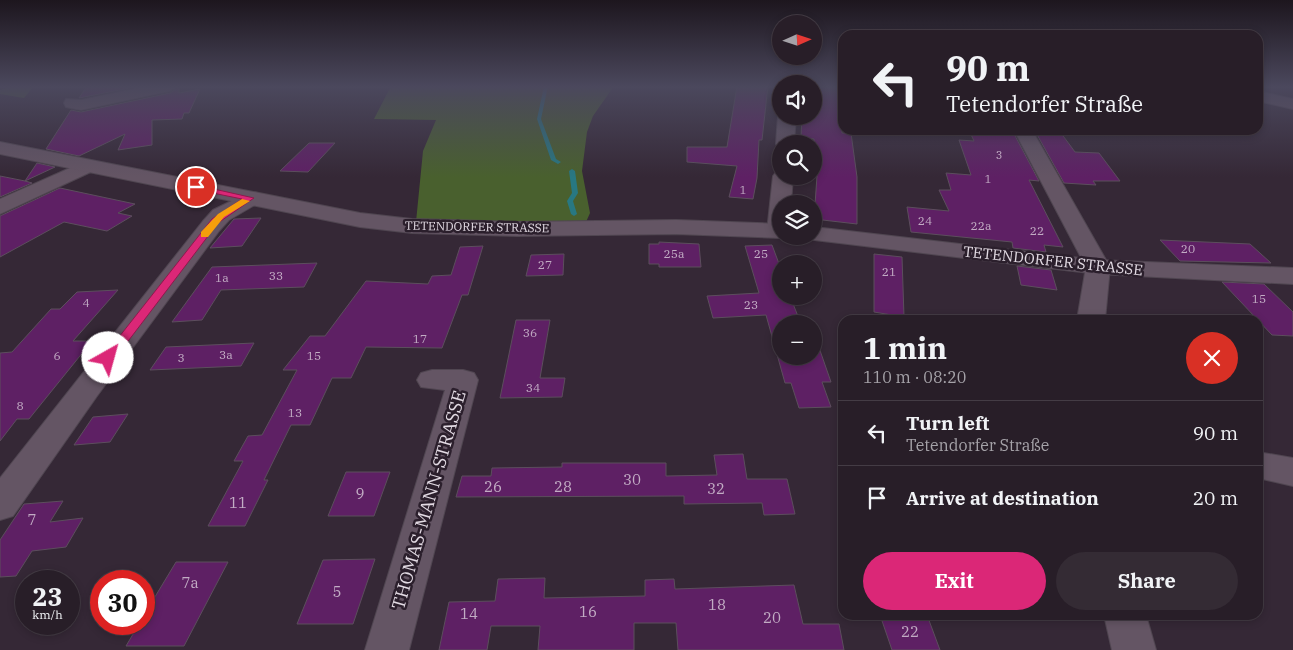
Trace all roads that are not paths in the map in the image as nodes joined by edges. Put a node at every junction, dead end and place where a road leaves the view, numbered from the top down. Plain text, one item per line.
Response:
1 (1026, 135) edge
2 (0, 148) edge
3 (88, 166) junction
4 (250, 198) junction
5 (0, 207) edge
6 (772, 231) edge
7 (822, 235) edge
8 (1098, 267) junction
9 (1293, 276) edge
10 (1092, 315) edge
11 (432, 380) dead end
12 (1263, 466) edge
13 (1293, 472) edge
14 (0, 505) edge
15 (1126, 620) edge
16 (387, 650) edge
17 (1134, 650) edge

1 - 8 street
2 - 3 street, TETENDORFER STRASSE
3 - 4 street, TETENDORFER STRASSE
3 - 5 street
4 - 6 street, TETENDORFER STRASSE
4 - 14 street
7 - 8 street, TETENDORFER STRASSE
8 - 9 street, TETENDORFER STRASSE
8 - 10 street
11 - 16 street, THOMAS-MANN-STRASSE
12 - 13 street
15 - 17 street

